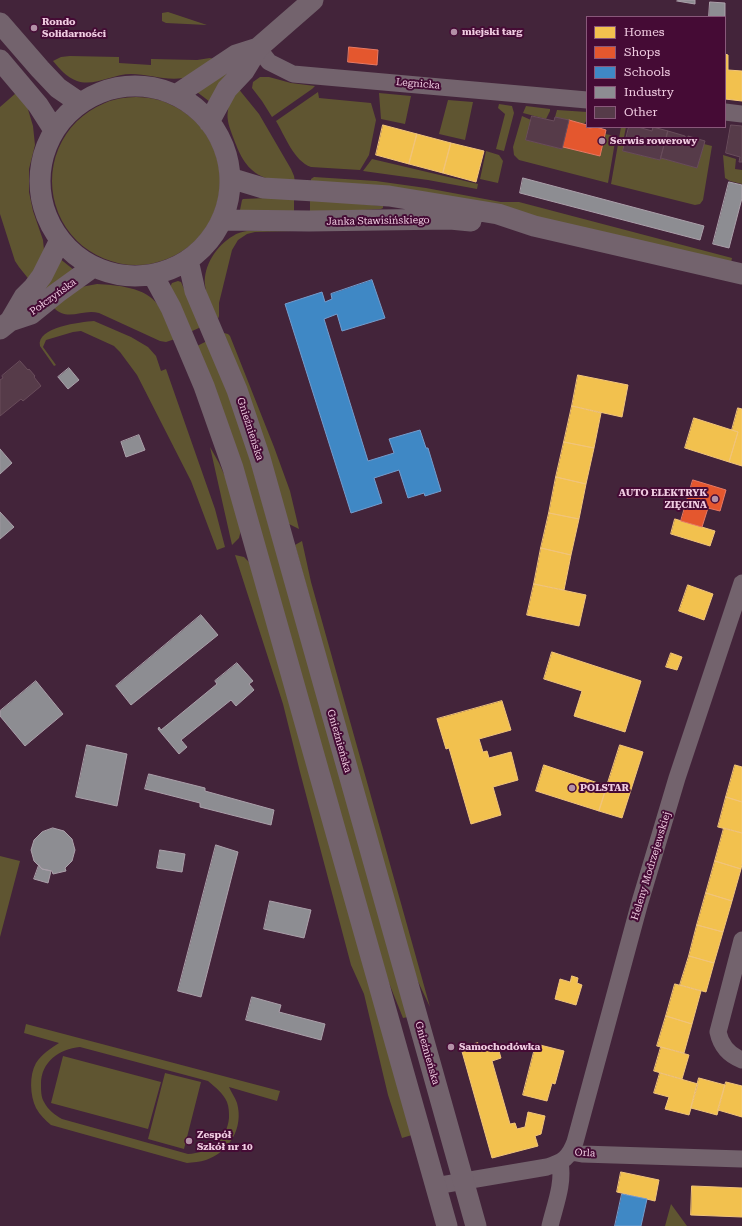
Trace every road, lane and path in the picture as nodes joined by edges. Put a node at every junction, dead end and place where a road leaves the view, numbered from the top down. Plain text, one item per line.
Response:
1 (313, 0) edge
2 (0, 23) edge
3 (258, 48) junction
4 (0, 60) edge
5 (176, 95) junction
6 (586, 100) edge
7 (80, 103) junction
8 (726, 112) edge
9 (742, 114) edge
10 (209, 122) junction
11 (54, 130) junction
12 (230, 178) junction
13 (222, 220) junction
14 (534, 226) junction
15 (60, 240) junction
16 (188, 260) junction
17 (93, 267) junction
18 (742, 274) edge
19 (153, 275) junction
20 (5, 325) edge
21 (742, 583) edge
22 (742, 940) edge
23 (742, 1060) edge
24 (566, 1157) junction
25 (742, 1158) edge
26 (464, 1181) junction
27 (435, 1186) junction
28 (447, 1226) edge
29 (476, 1226) edge
30 (550, 1226) edge

1 - 3 street
2 - 7 street
3 - 5 street
3 - 6 street, Legnicka
3 - 10 street
4 - 11 street
5 - 7 street
5 - 10 street
7 - 11 street
8 - 9 street
10 - 12 street
11 - 15 street
12 - 13 street
12 - 14 street, Janka Stawisińskiego
13 - 14 street, Janka Stawisińskiego
13 - 16 street
14 - 18 street, Janka Stawisińskiego
15 - 17 street
15 - 20 street, Połczyńska
16 - 19 street
16 - 26 street, Gnieźnieńska
17 - 19 street
17 - 20 street, Połczyńska
19 - 27 street
21 - 24 street, Heleny Modrzejewskiej
22 - 23 street
24 - 25 street, Orla
24 - 26 street, Orla
24 - 30 street, Heleny Modrzejewskiej
26 - 27 street, Orla
26 - 29 street, Gnieźnieńska
27 - 28 street

